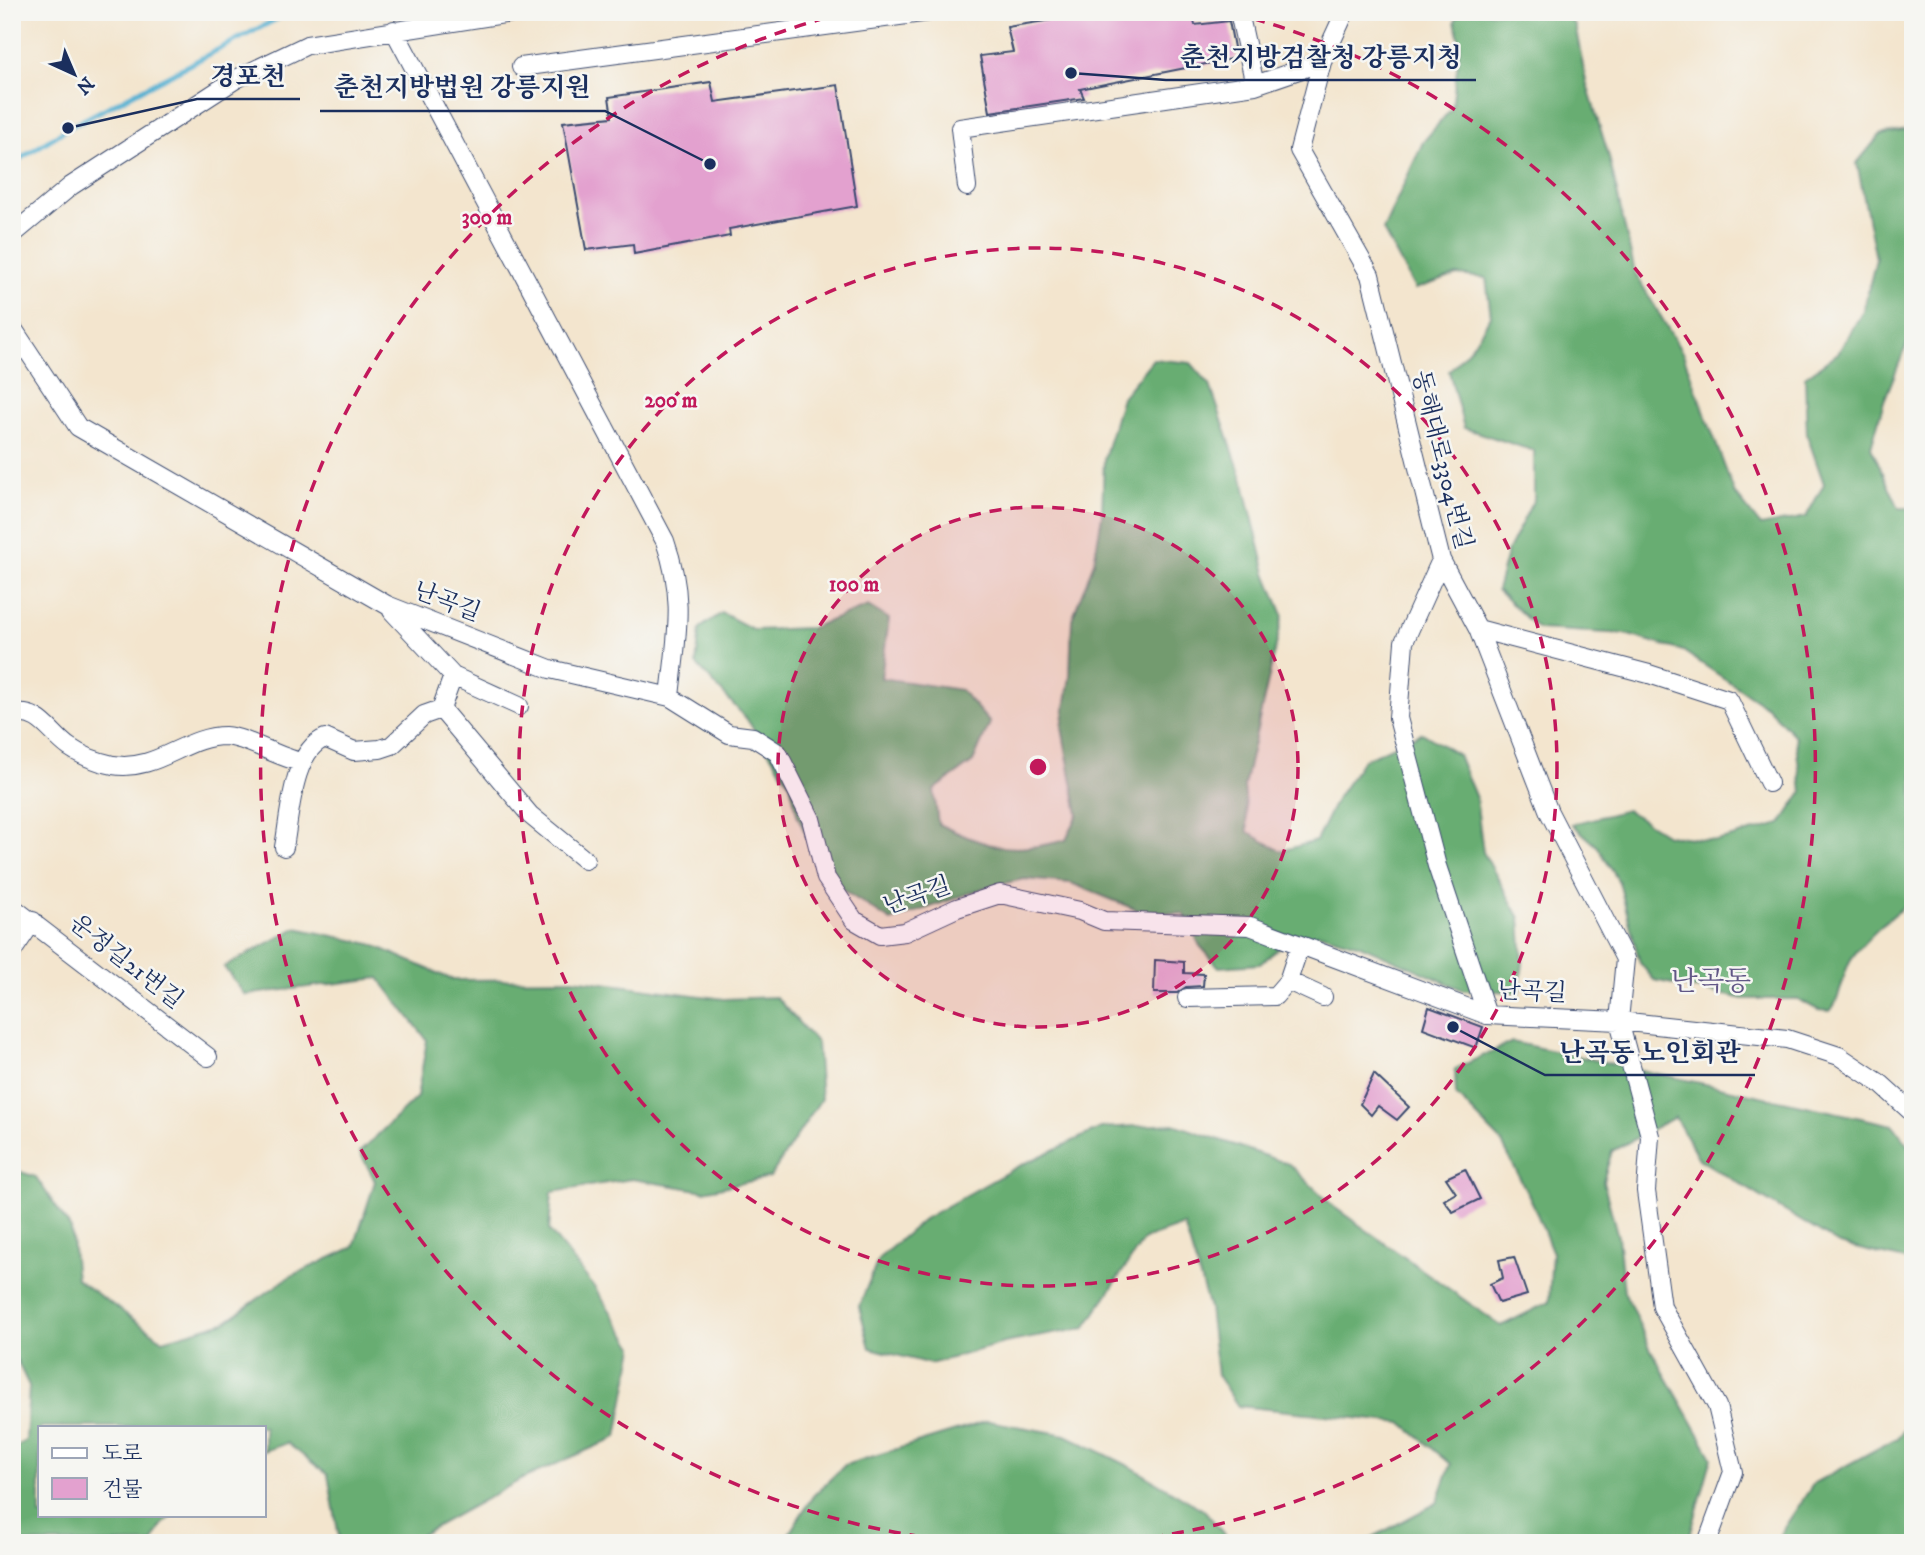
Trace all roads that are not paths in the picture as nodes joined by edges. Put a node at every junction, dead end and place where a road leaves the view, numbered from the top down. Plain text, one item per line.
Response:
1 (518, 12) edge
2 (1239, 12) edge
3 (1345, 12) edge
4 (923, 13) edge
5 (394, 30) junction
6 (1322, 62) junction
7 (521, 67) dead end
8 (1255, 85) junction
9 (967, 187) dead end
10 (12, 235) edge
11 (12, 327) edge
12 (1441, 560) junction
13 (387, 605) junction
14 (1478, 629) junction
15 (453, 676) junction
16 (670, 697) junction
17 (519, 706) dead end
18 (442, 709) junction
19 (12, 715) edge
20 (301, 762) junction
21 (1769, 783) dead end
22 (284, 847) dead end
23 (585, 860) dead end
24 (12, 907) edge
25 (33, 921) junction
26 (1300, 945) junction
27 (12, 952) edge
28 (1288, 981) junction
29 (1323, 997) dead end
30 (1187, 998) dead end
31 (1487, 1015) junction
32 (1619, 1021) junction
33 (208, 1057) dead end
34 (1913, 1113) edge
35 (1707, 1543) edge

1 - 5 street
2 - 8 street
3 - 6 street, 동해대로3304번길
4 - 7 street
5 - 10 street
5 - 16 street
6 - 8 street
6 - 12 street, 동해대로3304번길
8 - 9 street
11 - 13 street, 난곡길
12 - 14 street, 동해대로3304번길
12 - 31 street
13 - 15 street
13 - 16 street, 난곡길
14 - 21 street
14 - 32 street, 동해대로3304번길
15 - 17 street
15 - 18 street
16 - 26 street, 난곡길
18 - 20 street
18 - 23 street
19 - 20 street
20 - 22 street
24 - 25 street, 운정길21번길
25 - 27 street
25 - 33 street, 운정길21번길
26 - 28 street
26 - 31 street, 난곡길
28 - 29 street
28 - 30 street
31 - 32 street, 난곡길
32 - 34 street, 난곡길
32 - 35 street

